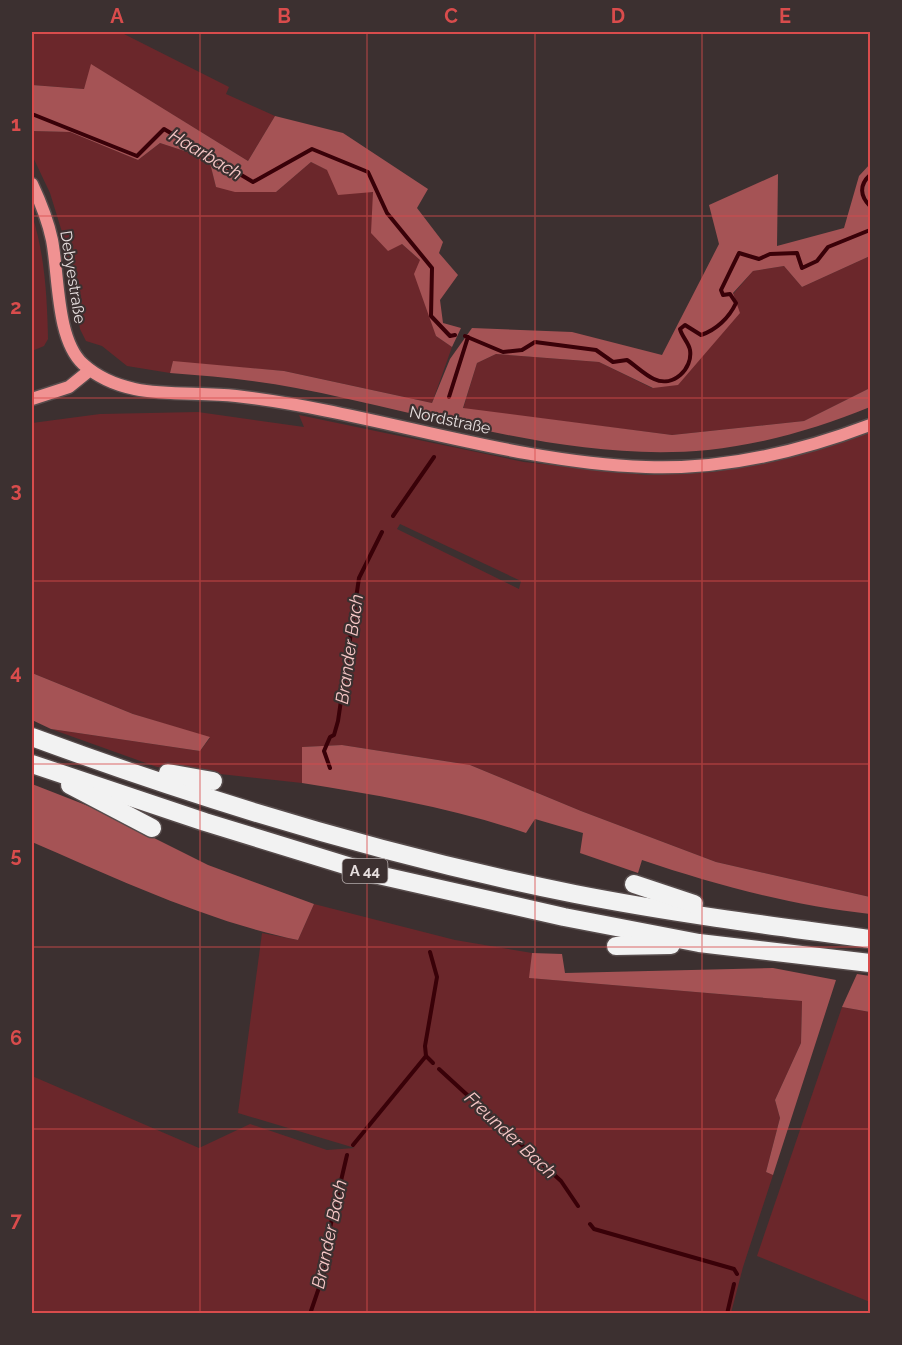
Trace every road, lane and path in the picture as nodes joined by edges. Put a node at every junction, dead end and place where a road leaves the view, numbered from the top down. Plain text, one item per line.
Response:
1 (32, 184) edge
2 (90, 370) junction
3 (32, 399) edge
4 (870, 425) edge
5 (32, 737) edge
6 (104, 764) junction
7 (36, 766) edge
8 (213, 781) dead end
9 (152, 828) dead end
10 (634, 884) dead end
11 (744, 921) junction
12 (870, 939) edge
13 (699, 943) junction
14 (616, 946) dead end
15 (870, 963) edge

1 - 2 main road, Debyestraße
2 - 3 main road
2 - 4 main road, Nordstraße
5 - 6 highway, A 44
6 - 8 highway
6 - 11 highway, A 44
7 - 9 highway
7 - 13 highway, A 44
10 - 11 highway
11 - 12 highway, A 44
13 - 14 highway
13 - 15 highway, A 44

